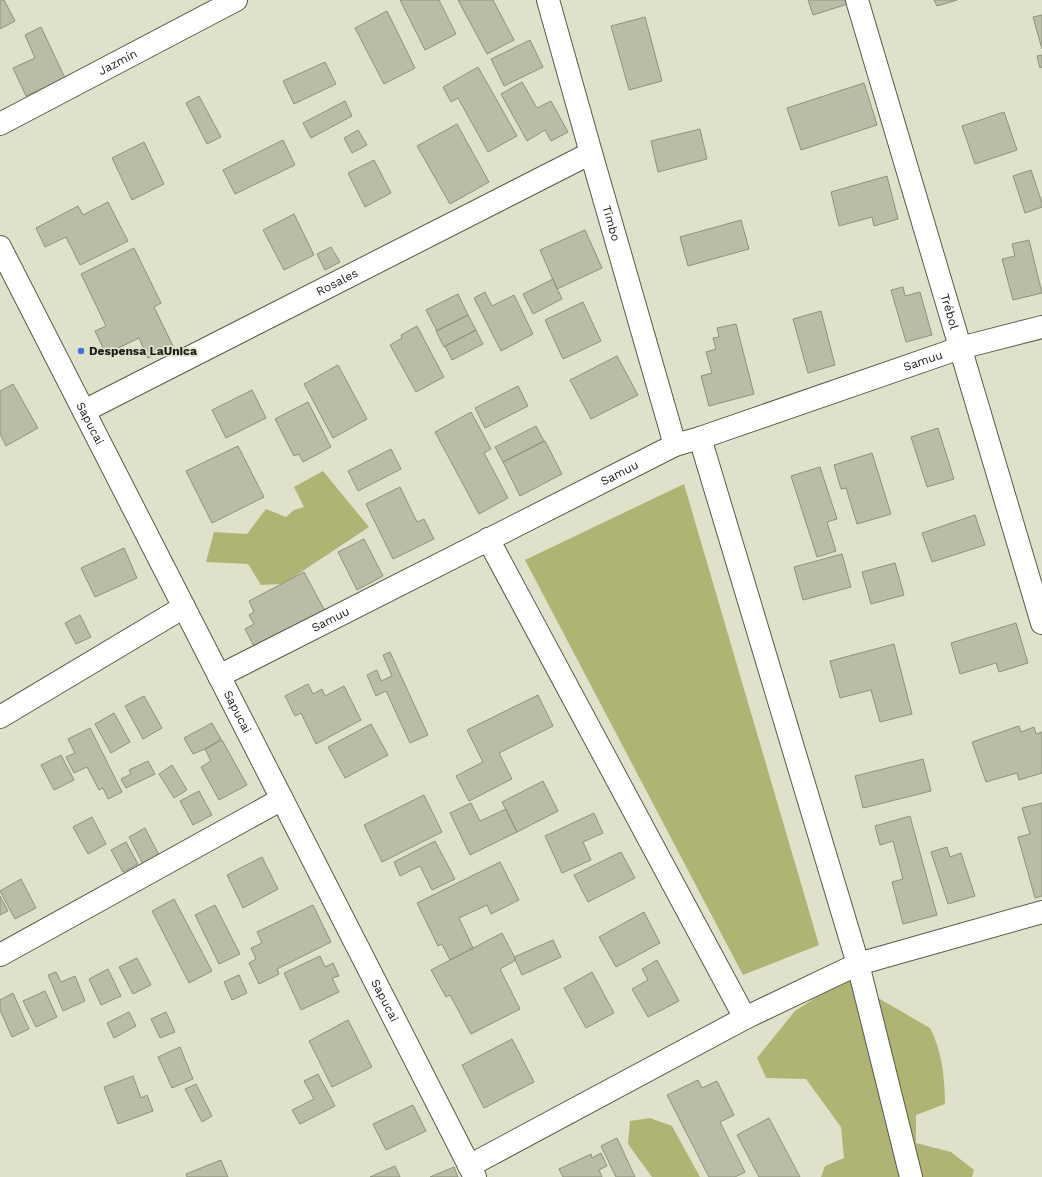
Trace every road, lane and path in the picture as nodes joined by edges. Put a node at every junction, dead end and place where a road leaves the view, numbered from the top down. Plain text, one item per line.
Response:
1 (236, 0) edge
2 (548, 0) edge
3 (857, 0) edge
4 (0, 124) edge
5 (591, 153) junction
6 (0, 247) edge
7 (1042, 326) edge
8 (960, 348) junction
9 (84, 411) junction
10 (700, 438) junction
11 (675, 445) junction
12 (488, 539) junction
13 (184, 607) junction
14 (1042, 623) edge
15 (220, 676) junction
16 (0, 717) edge
17 (282, 799) junction
18 (1042, 912) edge
19 (0, 955) edge
20 (858, 964) junction
21 (745, 1018) junction
22 (472, 1171) edge
23 (911, 1177) edge

1 - 4 street, Jazmín
2 - 5 street, Timbo
3 - 8 street, Trébol
5 - 9 street, Rosales
5 - 11 street, Timbo
6 - 9 street, Sapucai
7 - 8 street, Samuu
8 - 10 street, Samuu
8 - 14 street, Trébol
9 - 13 street, Sapucai
10 - 11 street, Samuu
10 - 20 street
11 - 12 street, Samuu
12 - 15 street, Samuu
12 - 21 street
13 - 15 street, Sapucai
13 - 16 street
15 - 17 street, Sapucai
17 - 19 street
17 - 22 street, Sapucai
18 - 20 street
20 - 21 street
20 - 23 street
21 - 22 street

